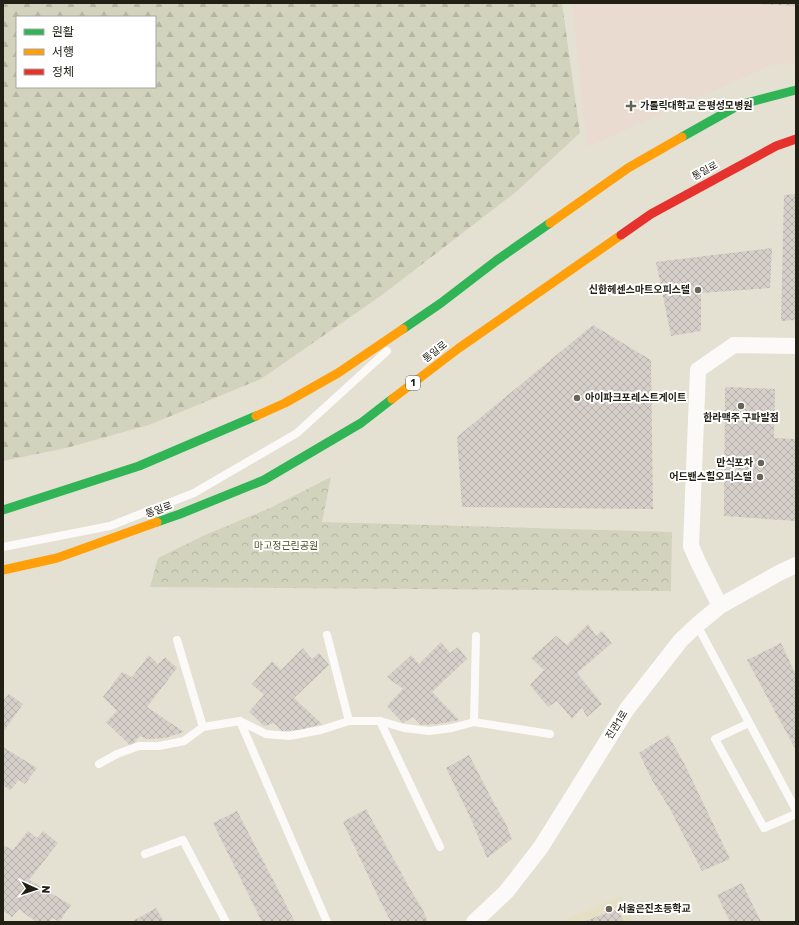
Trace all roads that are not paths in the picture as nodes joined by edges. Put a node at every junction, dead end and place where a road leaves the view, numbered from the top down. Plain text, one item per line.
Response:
1 (796, 90) edge
2 (796, 139) edge
3 (442, 303) junction
4 (796, 346) edge
5 (3, 510) edge
6 (3, 547) edge
7 (796, 565) edge
8 (3, 570) edge
9 (720, 606) junction
10 (697, 625) junction
11 (327, 635) dead end
12 (476, 636) dead end
13 (177, 640) dead end
14 (240, 721) junction
15 (348, 722) junction
16 (380, 722) junction
17 (474, 722) junction
18 (750, 723) junction
19 (202, 727) junction
20 (550, 734) dead end
21 (99, 764) dead end
22 (796, 810) edge
23 (796, 814) edge
24 (440, 847) dead end
25 (145, 854) dead end
26 (226, 922) edge
27 (327, 922) edge
28 (474, 922) edge

1 - 3 main road
2 - 8 main road, 통일로 / 1
3 - 5 main road
3 - 6 lane
4 - 9 street
7 - 9 street, 진관1로
9 - 10 street, 진관1로
10 - 18 lane
10 - 28 street, 진관1로
11 - 15 lane
12 - 17 lane
13 - 19 lane
14 - 15 lane
14 - 19 lane
14 - 27 lane
15 - 16 lane
16 - 17 lane
16 - 24 lane
17 - 20 lane
18 - 22 lane
18 - 23 lane
19 - 21 lane
25 - 26 lane

